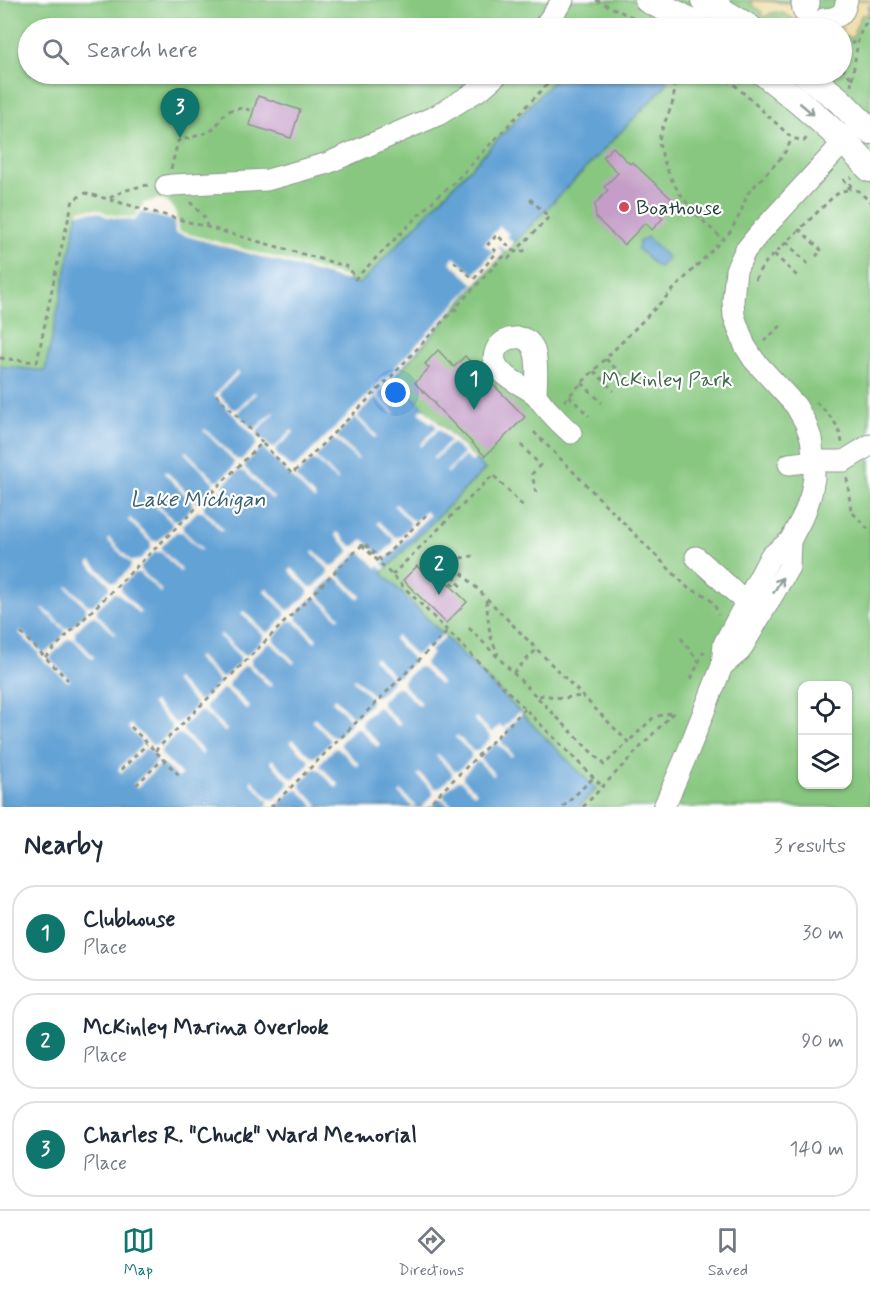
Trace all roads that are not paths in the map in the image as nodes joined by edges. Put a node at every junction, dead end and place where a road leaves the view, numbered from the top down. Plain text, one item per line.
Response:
1 (563, 0) edge
2 (648, 0) edge
3 (704, 0) edge
4 (809, 0) edge
5 (847, 0) edge
6 (550, 18) edge
7 (684, 18) edge
8 (734, 18) edge
9 (807, 18) edge
10 (833, 18) edge
11 (487, 84) edge
12 (777, 84) edge
13 (819, 84) edge
14 (867, 122) edge
15 (844, 141) junction
16 (860, 174) edge
17 (166, 186) road end
18 (536, 395) dead end
19 (571, 434) dead end
20 (870, 445) edge
21 (814, 461) junction
22 (789, 464) dead end
23 (696, 557) dead end
24 (754, 609) junction
25 (664, 807) edge

1 - 6 street
2 - 7 main road
3 - 8 main road
4 - 9 street
5 - 10 street
11 - 17 street
12 -> 15 main road
13 - 14 main road
14 - 15 street
15 - 16 main road
15 - 21 street
18 - 19 street
20 - 21 street
21 - 22 street
21 - 24 street
23 - 24 street
24 - 25 street

